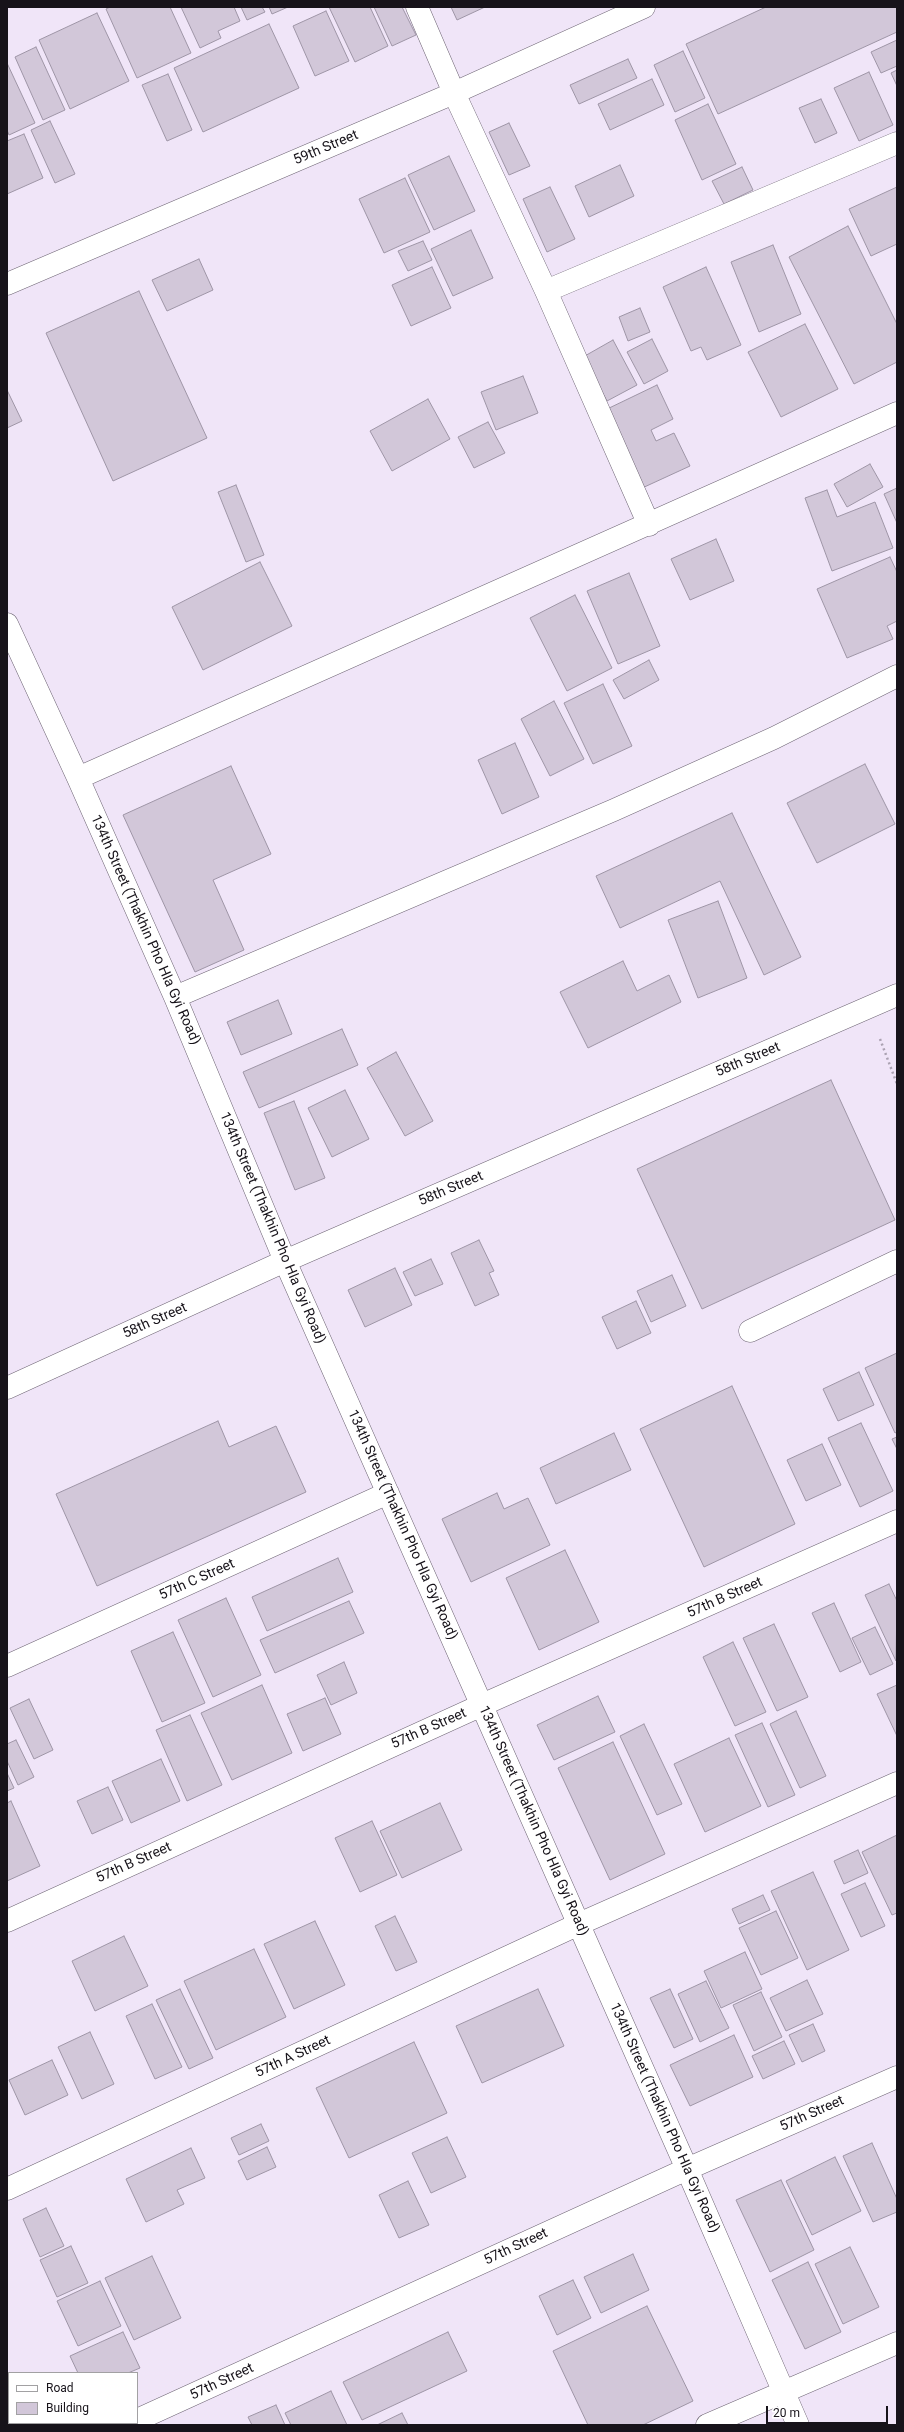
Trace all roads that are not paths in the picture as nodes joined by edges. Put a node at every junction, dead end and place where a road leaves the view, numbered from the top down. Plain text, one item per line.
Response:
1 (417, 7) edge
2 (644, 7) edge
3 (454, 94) junction
4 (897, 143) edge
5 (7, 284) edge
6 (546, 290) junction
7 (897, 413) edge
8 (648, 525) junction
9 (7, 624) edge
10 (897, 676) edge
11 (78, 778) junction
12 (897, 995) edge
13 (175, 997) junction
14 (897, 1261) edge
15 (285, 1262) junction
16 (750, 1331) dead end
17 (7, 1388) edge
18 (388, 1493) junction
19 (897, 1522) edge
20 (7, 1666) edge
21 (482, 1705) junction
22 (897, 1784) edge
23 (7, 1921) edge
24 (579, 1924) junction
25 (897, 2077) edge
26 (687, 2169) junction
27 (7, 2189) edge
28 (897, 2343) edge
29 (783, 2391) junction
30 (138, 2420) edge
31 (707, 2425) edge
32 (798, 2425) edge

1 - 3 street
2 - 3 street, 59th Street
3 - 5 street, 59th Street
3 - 6 street
4 - 6 street
6 - 8 street
7 - 8 street
8 - 11 street
9 - 11 street, 134th Street (Thakhin Pho Hla Gyi Road)
10 - 13 street
11 - 13 street, 134th Street (Thakhin Pho Hla Gyi Road)
12 - 15 street, 58th Street
13 - 15 street, 134th Street (Thakhin Pho Hla Gyi Road)
14 - 16 street
15 - 17 street, 58th Street
15 - 18 street, 134th Street (Thakhin Pho Hla Gyi Road)
18 - 20 street, 57th C Street
18 - 21 street, 134th Street (Thakhin Pho Hla Gyi Road)
19 - 21 street, 57th B Street
21 - 23 street, 57th B Street
21 - 24 street, 134th Street (Thakhin Pho Hla Gyi Road)
22 - 24 street, 57th A Street
24 - 26 street, 134th Street (Thakhin Pho Hla Gyi Road)
24 - 27 street, 57th A Street
25 - 26 street, 57th Street
26 - 29 street, 134th Street (Thakhin Pho Hla Gyi Road)
26 - 30 street, 57th Street
28 - 29 street
29 - 31 street
29 - 32 street, 134th Street (Thakhin Pho Hla Gyi Road)

